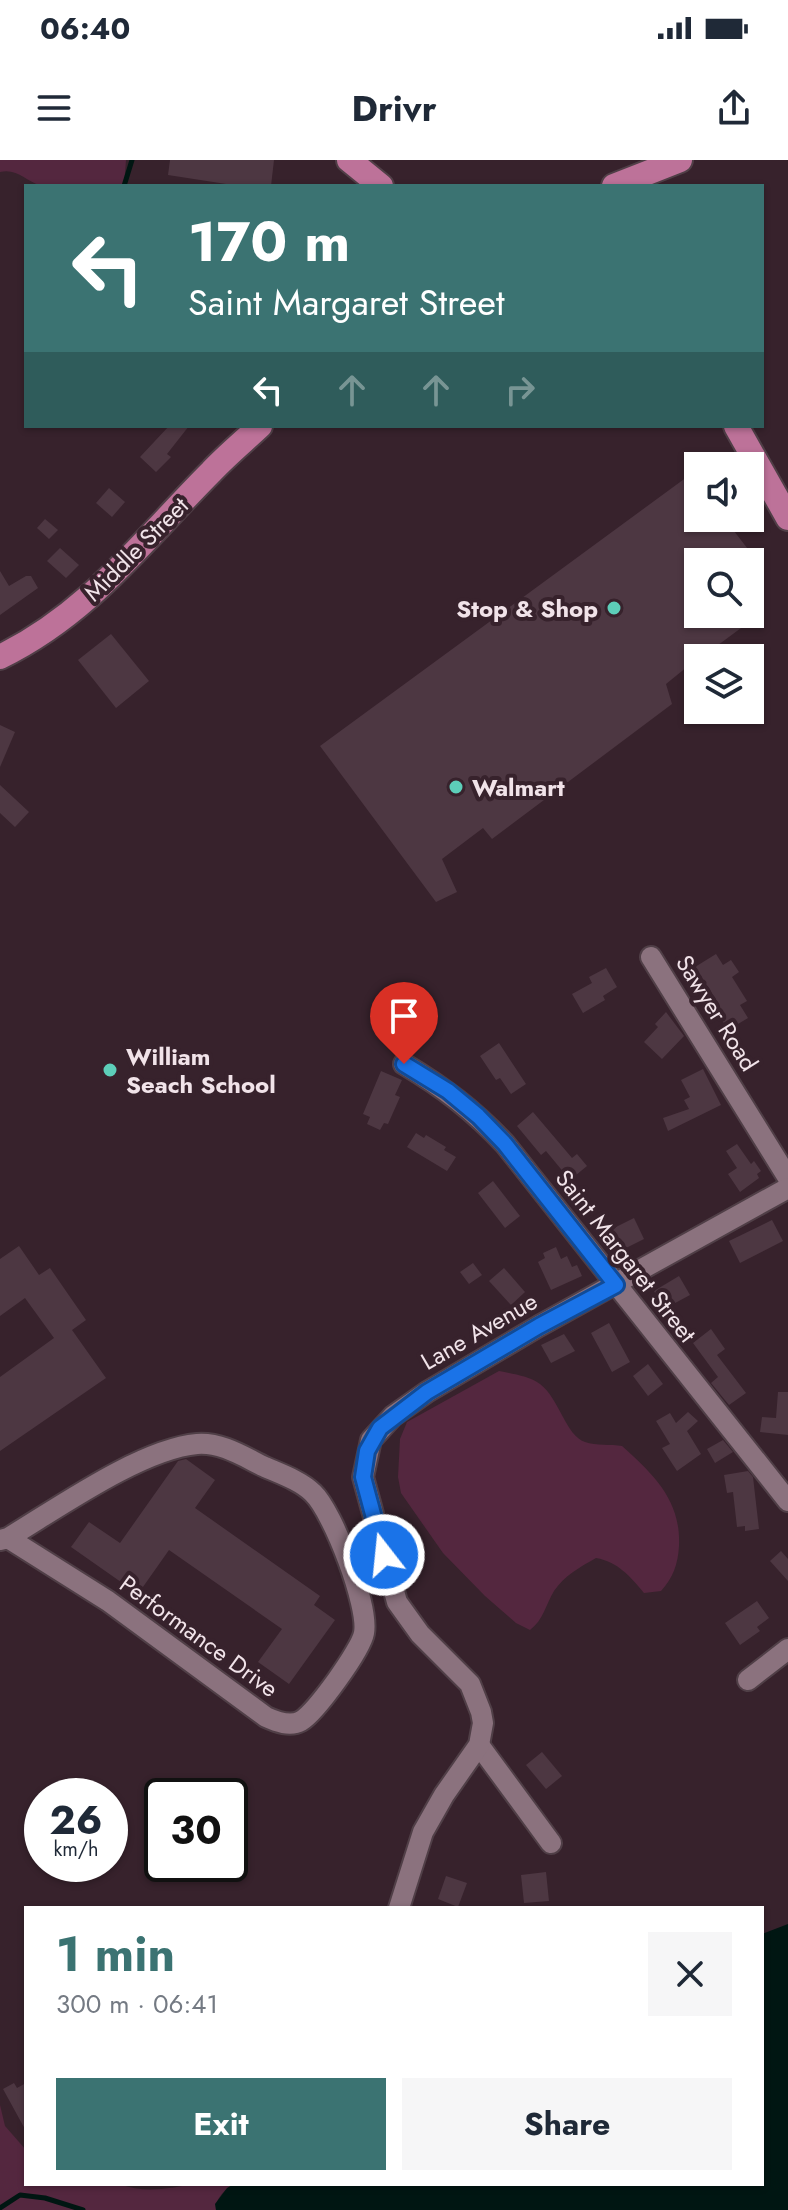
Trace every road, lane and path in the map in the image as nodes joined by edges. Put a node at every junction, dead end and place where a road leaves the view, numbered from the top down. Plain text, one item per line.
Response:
1 (349, 160) edge
2 (680, 160) edge
3 (620, 179) edge
4 (379, 184) edge
5 (258, 428) edge
6 (737, 428) edge
7 (788, 518) edge
8 (0, 657) edge
9 (651, 957) dead end
10 (404, 1064) dead end
11 (788, 1178) edge
12 (788, 1188) edge
13 (616, 1285) junction
14 (788, 1501) edge
15 (4, 1539) edge
16 (788, 1649) edge
17 (748, 1680) dead end
18 (479, 1745) junction
19 (551, 1843) dead end
20 (400, 1906) edge

1 - 4 main road
2 - 3 main road
5 - 8 main road, Middle Street
6 - 7 main road
9 - 11 street, Sawyer Road
10 - 13 street, Saint Margaret Street
12 - 13 street, Lane Avenue
13 - 14 street, Saint Margaret Street
13 - 18 street, Lane Avenue
15 - 15 street, Performance Drive
16 - 17 street
18 - 19 street
18 - 20 street

